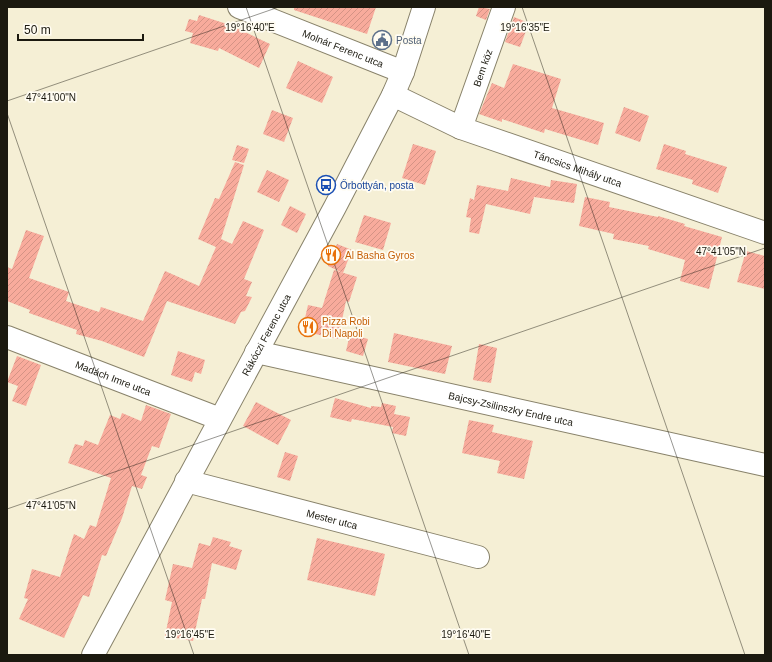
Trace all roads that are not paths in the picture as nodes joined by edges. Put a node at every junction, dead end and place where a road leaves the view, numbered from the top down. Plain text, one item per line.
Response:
1 (239, 7) edge
2 (424, 7) edge
3 (504, 7) edge
4 (403, 72) junction
5 (393, 95) junction
6 (461, 128) junction
7 (765, 233) edge
8 (7, 337) edge
9 (256, 352) junction
10 (220, 419) junction
11 (765, 465) edge
12 (186, 481) junction
13 (478, 557) dead end
14 (93, 655) edge

1 - 4 street, Molnár Ferenc utca
2 - 4 street, Rákóczi Ferenc utca
3 - 6 street, Bem köz
4 - 5 street, Rákóczi Ferenc utca
5 - 6 street, Táncsics Mihály utca
5 - 9 street, Rákóczi Ferenc utca
6 - 7 street, Táncsics Mihály utca
8 - 10 street, Madách Imre utca
9 - 10 street, Rákóczi Ferenc utca
9 - 11 street, Bajcsy-Zsilinszky Endre utca
10 - 12 street, Rákóczi Ferenc utca
12 - 13 street, Mester utca
12 - 14 street, Rákóczi Ferenc utca

